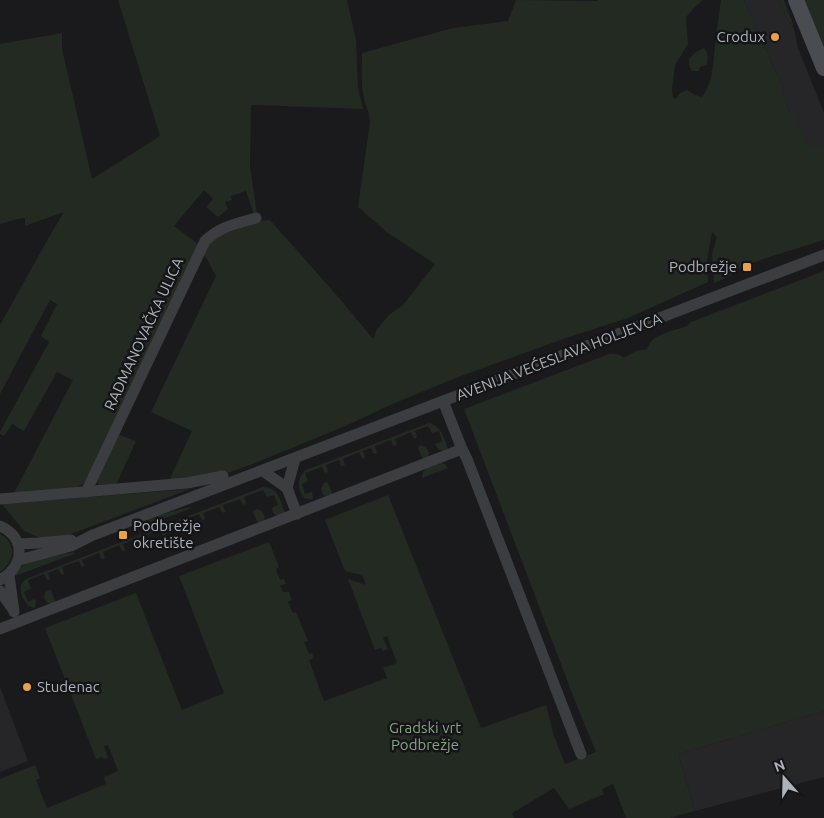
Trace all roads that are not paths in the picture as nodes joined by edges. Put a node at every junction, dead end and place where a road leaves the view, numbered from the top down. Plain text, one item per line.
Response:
1 (796, 0) edge
2 (824, 68) edge
3 (256, 218) dead end
4 (824, 255) edge
5 (443, 402) junction
6 (462, 449) junction
7 (295, 459) junction
8 (263, 471) junction
9 (223, 476) dead end
10 (287, 488) junction
11 (86, 492) junction
12 (0, 499) edge
13 (297, 514) junction
14 (0, 526) edge
15 (94, 535) junction
16 (18, 544) junction
17 (19, 560) junction
18 (4, 577) edge
19 (0, 591) edge
20 (16, 617) junction
21 (0, 629) edge
22 (581, 754) dead end

1 - 2 street
3 - 11 street, RADMANOVAČKA ULICA
4 - 5 street, AVENIJA VEĆESLAVA HOLJEVCA
5 - 6 street
5 - 7 street, AVENIJA VEĆESLAVA HOLJEVCA
6 - 13 street
6 - 22 street
7 - 8 street, AVENIJA VEĆESLAVA HOLJEVCA
7 - 10 street
8 - 10 street
8 - 15 street, AVENIJA VEĆESLAVA HOLJEVCA
9 - 11 street
10 - 13 street
11 - 12 street
13 - 20 street
14 - 16 street
15 - 16 street, AVENIJA VEĆESLAVA HOLJEVCA
15 - 17 street, AVENIJA VEĆESLAVA HOLJEVCA
16 - 17 street
17 - 18 street
18 - 20 street
19 - 20 street
20 - 21 street

